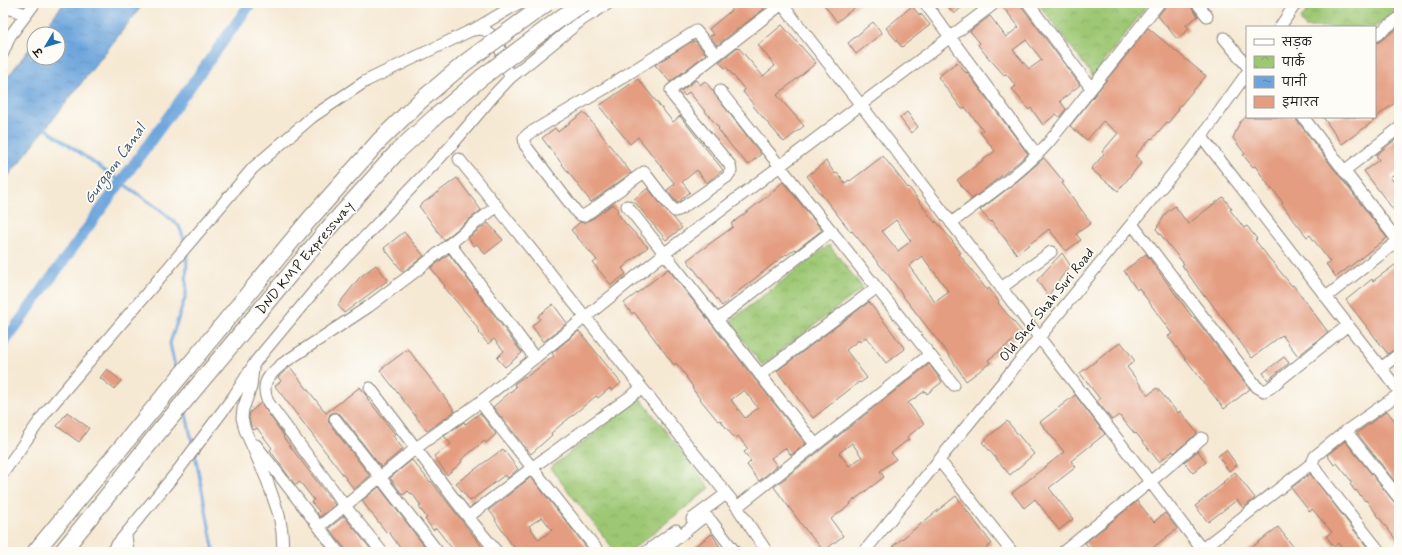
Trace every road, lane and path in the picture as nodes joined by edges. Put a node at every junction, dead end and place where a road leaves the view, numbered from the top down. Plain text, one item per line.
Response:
1 (35, 3) edge
2 (519, 3) edge
3 (547, 3) edge
4 (585, 3) edge
5 (609, 3) edge
6 (924, 3) edge
7 (996, 3) edge
8 (1028, 3) edge
9 (1159, 3) edge
10 (1197, 3) edge
11 (1296, 3) edge
12 (781, 4) edge
13 (3, 8) edge
14 (26, 14) junction
15 (1207, 16) dead end
16 (1399, 18) edge
17 (1281, 26) edge
18 (472, 30) junction
19 (1376, 35) edge
20 (950, 37) junction
21 (1224, 38) dead end
22 (3, 53) edge
23 (716, 55) junction
24 (1246, 65) edge
25 (1246, 74) edge
26 (510, 78) junction
27 (1091, 88) junction
28 (720, 91) dead end
29 (861, 105) junction
30 (1304, 118) edge
31 (1399, 128) edge
32 (1202, 137) junction
33 (1037, 156) junction
34 (459, 159) dead end
35 (780, 166) junction
36 (1344, 171) junction
37 (497, 206) junction
38 (627, 206) dead end
39 (951, 223) junction
40 (1132, 224) junction
41 (832, 231) junction
42 (1399, 240) edge
43 (450, 244) junction
44 (1051, 252) dead end
45 (665, 253) junction
46 (876, 288) junction
47 (1001, 288) junction
48 (1326, 297) junction
49 (586, 317) junction
50 (717, 320) junction
51 (1348, 325) junction
52 (1039, 338) junction
53 (1399, 354) edge
54 (929, 355) junction
55 (535, 358) junction
56 (256, 361) junction
57 (1381, 368) junction
58 (760, 375) junction
59 (954, 385) dead end
60 (370, 388) dead end
61 (642, 388) junction
62 (1399, 392) edge
63 (480, 402) junction
64 (335, 419) dead end
65 (245, 430) junction
66 (1346, 431) junction
67 (1202, 438) dead end
68 (814, 444) junction
69 (416, 448) junction
70 (940, 460) junction
71 (1312, 463) junction
72 (533, 467) junction
73 (3, 473) edge
74 (380, 477) junction
75 (1150, 482) junction
76 (726, 494) junction
77 (1399, 498) edge
78 (345, 506) junction
79 (737, 507) junction
80 (468, 517) junction
81 (319, 527) junction
82 (126, 535) junction
83 (1203, 551) edge
84 (35, 552) edge
85 (62, 552) edge
86 (111, 552) edge
87 (128, 552) edge
88 (283, 552) edge
89 (338, 552) edge
90 (382, 552) edge
91 (438, 552) edge
92 (497, 552) edge
93 (599, 552) edge
94 (646, 552) edge
95 (660, 552) edge
96 (735, 552) edge
97 (767, 552) edge
98 (864, 552) edge
99 (1012, 552) edge
100 (1063, 552) edge
101 (1380, 552) edge

1 - 14 street
2 - 18 street
3 - 84 highway, DND KMP Expressway, bridge
4 - 85 highway, DND KMP Expressway, bridge
5 - 26 street
6 - 20 street
7 - 20 street
8 - 27 street
9 - 27 street
10 - 15 street
11 - 17 street
12 - 23 street
12 - 29 street
13 - 14 street
14 - 22 street
16 - 19 street
18 - 26 street
18 - 73 street
20 - 29 street
20 - 33 street
21 - 24 street
23 - 23 street
25 - 32 street, Old Sher Shah Suri Road
26 - 56 street
27 - 33 street
28 - 35 street
29 - 35 street
29 - 39 street
30 - 36 street
31 - 36 street
32 - 40 street, Old Sher Shah Suri Road
32 - 48 street
33 - 39 street
34 - 37 street
35 - 41 street
35 - 45 street
36 - 42 street
37 - 43 street
37 - 49 street
38 - 45 street
39 - 47 street
40 - 51 street
40 - 52 street, Old Sher Shah Suri Road
41 - 46 street
41 - 50 street
42 - 48 street
43 - 55 street
43 - 78 street
44 - 47 street
45 - 49 street
45 - 50 street
46 - 54 street
46 - 58 street
47 - 52 street
48 - 51 street
49 - 55 street
49 - 61 street
50 - 58 street
51 - 57 street
52 - 70 street, Old Sher Shah Suri Road
52 - 75 street
53 - 57 street
54 - 59 street
54 - 68 street
55 - 63 street
56 - 65 street
56 - 82 street
57 - 62 street
58 - 68 street
60 - 69 street
61 - 72 street
61 - 76 street
62 - 66 street
63 - 69 street
63 - 72 street
64 - 74 street
65 - 81 street
65 - 88 street
66 - 71 street
66 - 77 street
67 - 75 street
68 - 79 street
69 - 74 street
69 - 80 street
70 - 98 street, Old Sher Shah Suri Road
70 - 99 street
71 - 83 street
71 - 101 street
72 - 80 street
72 - 93 street
74 - 78 street
74 - 91 street
75 - 83 street
75 - 100 street
76 - 79 street
76 - 94 street
78 - 81 street
78 - 90 street
79 - 97 street
80 - 92 street
81 - 89 street
82 - 86 street
82 - 87 street
95 - 96 street

